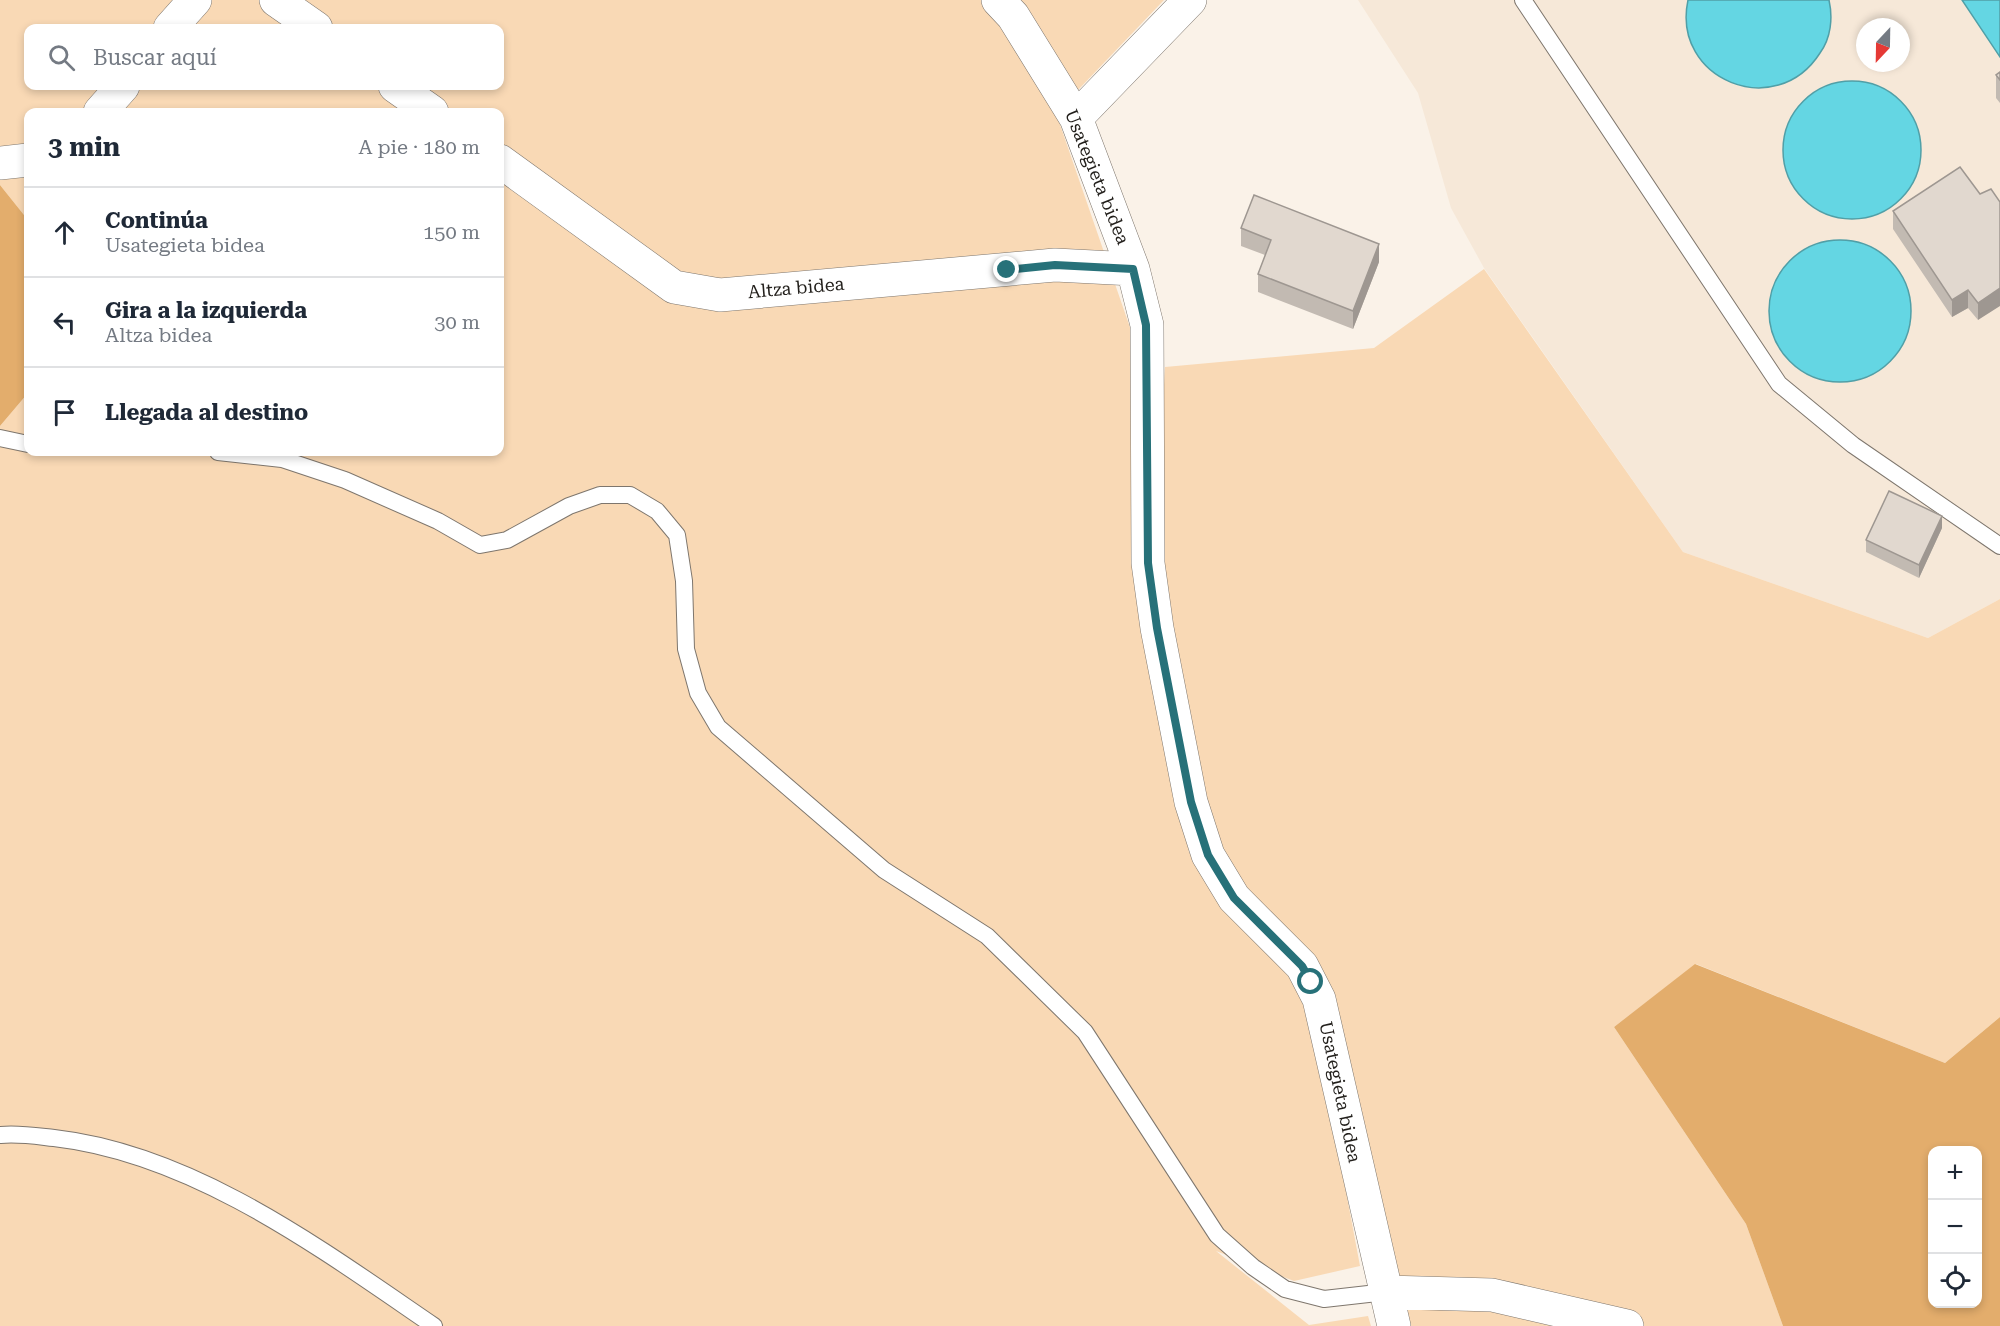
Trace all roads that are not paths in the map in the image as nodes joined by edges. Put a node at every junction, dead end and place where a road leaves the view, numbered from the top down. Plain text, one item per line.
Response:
1 (195, 0) edge
2 (276, 0) edge
3 (998, 0) edge
4 (1190, 0) edge
5 (1523, 0) edge
6 (174, 24) edge
7 (310, 24) edge
8 (119, 90) edge
9 (401, 90) edge
10 (104, 108) edge
11 (426, 108) edge
12 (1076, 118) junction
13 (24, 160) edge
14 (0, 163) edge
15 (504, 164) edge
16 (1133, 269) junction
17 (0, 438) edge
18 (24, 443) edge
19 (255, 456) edge
20 (2000, 546) edge
21 (0, 1135) edge
22 (1386, 1292) junction
23 (434, 1326) edge
24 (1394, 1326) edge
25 (1627, 1326) edge

1 - 6 street
2 - 7 street
3 - 12 street, Usategieta bidea
4 - 12 street
5 - 20 lane
8 - 10 street
9 - 11 street
12 - 16 street, Usategieta bidea
13 - 14 street
15 - 16 street, Altza bidea
16 - 22 street, Usategieta bidea
17 - 18 lane
19 - 22 lane
21 - 23 lane
22 - 24 street, Usategieta bidea
22 - 25 street

